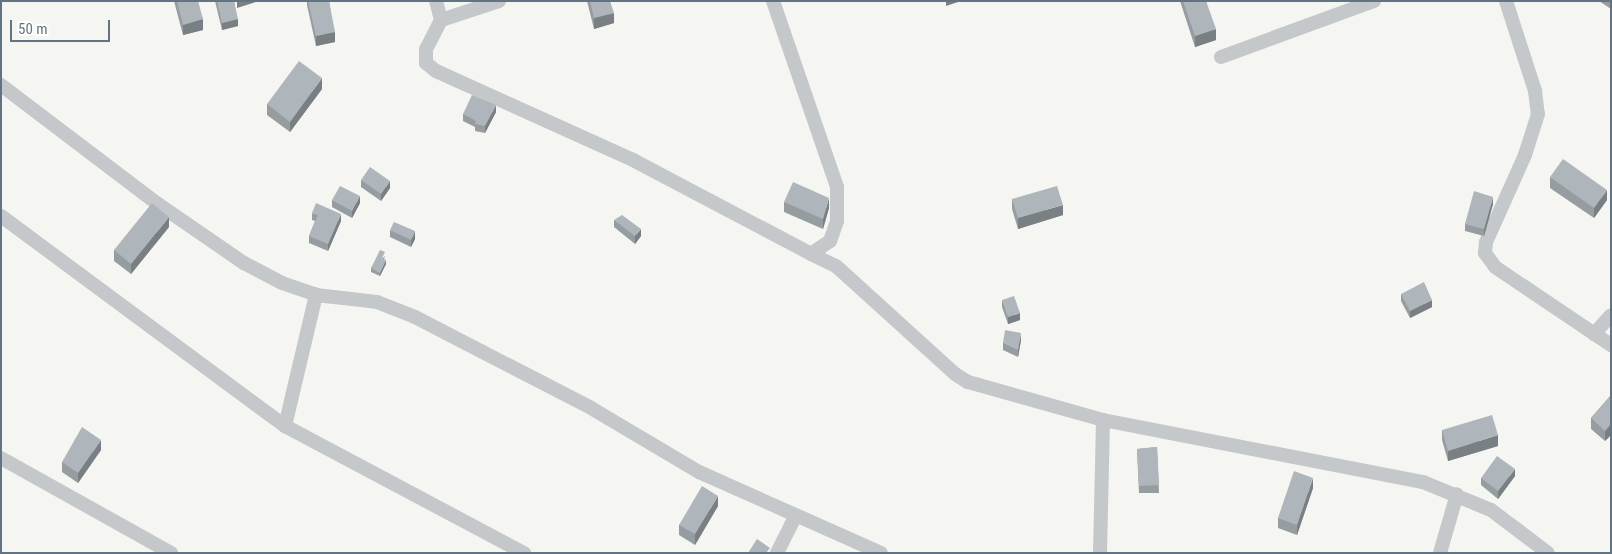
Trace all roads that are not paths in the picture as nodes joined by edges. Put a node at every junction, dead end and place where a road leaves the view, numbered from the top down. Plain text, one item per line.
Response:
1 (436, 1) edge
2 (499, 1) edge
3 (773, 1) edge
4 (1374, 1) edge
5 (1506, 1) edge
6 (441, 20) junction
7 (1220, 57) dead end
8 (1, 85) edge
9 (1, 216) edge
10 (811, 254) junction
11 (316, 294) junction
12 (1611, 315) edge
13 (1594, 334) junction
14 (1611, 346) edge
15 (1103, 420) junction
16 (285, 426) junction
17 (1, 458) edge
18 (1457, 494) junction
19 (796, 515) junction
20 (171, 553) edge
21 (524, 553) edge
22 (777, 553) edge
23 (881, 553) edge
24 (1100, 553) edge
25 (1440, 553) edge
26 (1548, 553) edge

1 - 6 street
2 - 6 street
3 - 10 street
4 - 7 street
5 - 13 street
6 - 10 street
8 - 11 street
9 - 16 street
10 - 15 street
11 - 16 street
11 - 19 street
12 - 13 street
13 - 14 street
15 - 18 street
15 - 24 street
16 - 21 street
17 - 20 street
18 - 25 street
18 - 26 street
19 - 22 street
19 - 23 street

